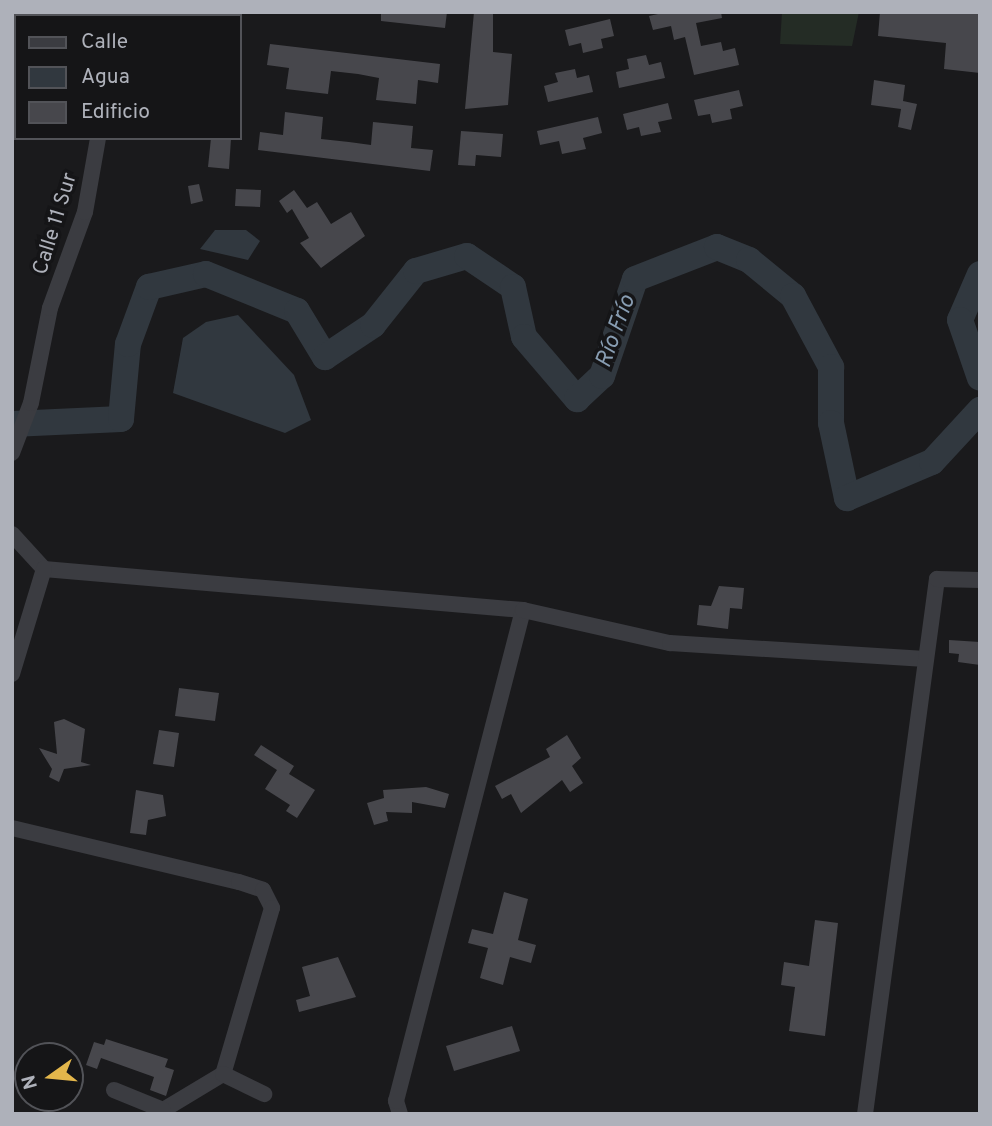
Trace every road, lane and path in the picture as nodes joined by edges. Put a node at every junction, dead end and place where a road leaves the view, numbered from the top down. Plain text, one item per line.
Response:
1 (98, 140) edge
2 (15, 448) edge
3 (12, 534) edge
4 (44, 569) junction
5 (980, 580) edge
6 (523, 610) junction
7 (926, 660) junction
8 (12, 674) edge
9 (12, 828) edge
10 (223, 1074) junction
11 (114, 1090) dead end
12 (264, 1094) dead end
13 (400, 1114) edge
14 (865, 1114) edge

1 - 2 street, Calle 11 Sur
3 - 4 street
4 - 6 street
4 - 8 street
5 - 7 street
6 - 7 street
6 - 13 street
7 - 14 street
9 - 10 street
10 - 11 street
10 - 12 street

